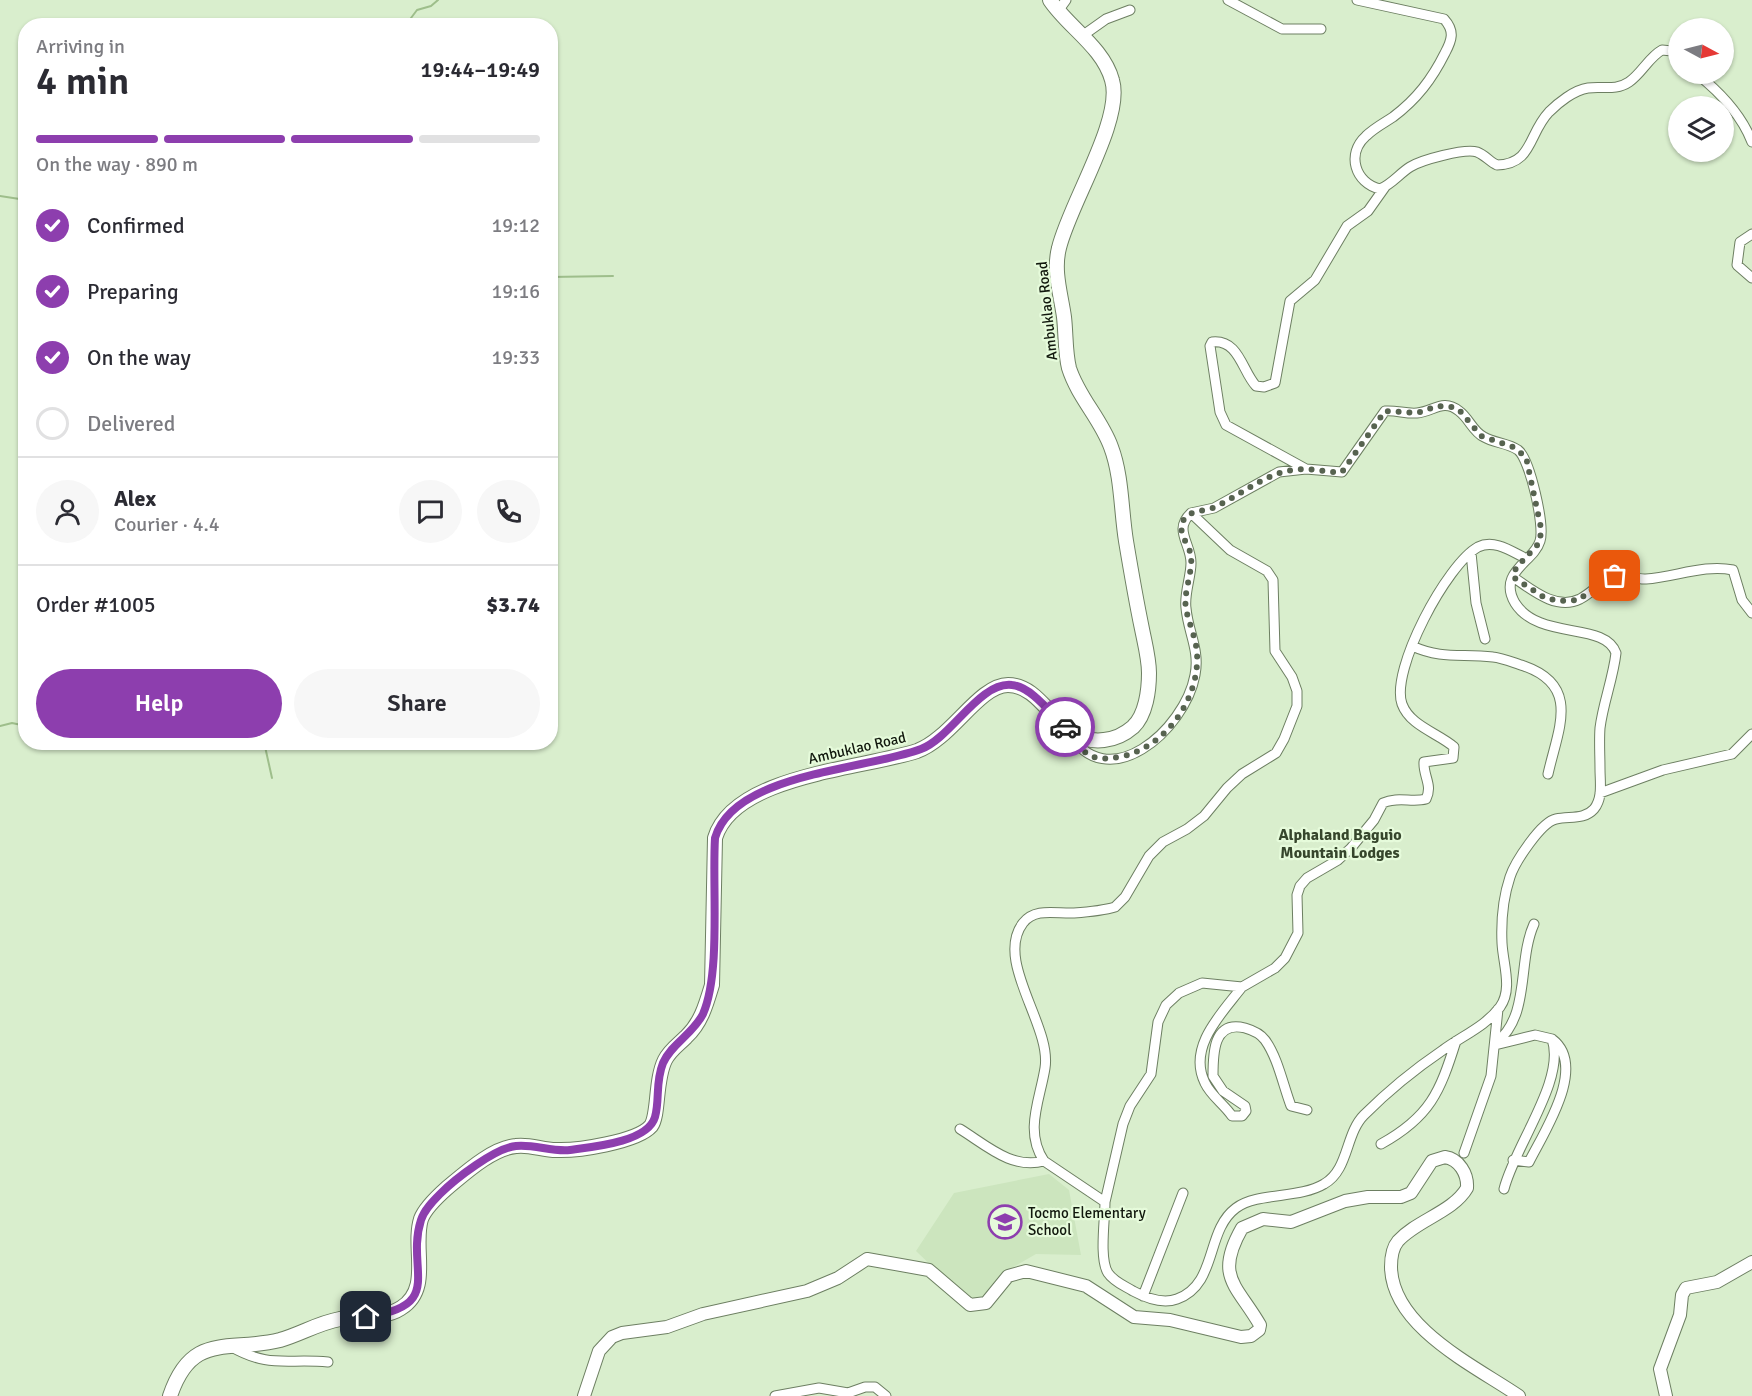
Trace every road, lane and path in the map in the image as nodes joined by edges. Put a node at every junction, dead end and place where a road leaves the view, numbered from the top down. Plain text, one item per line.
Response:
1 (1066, 0) edge
2 (1228, 0) edge
3 (1357, 0) edge
4 (1054, 6) edge
5 (1130, 10) dead end
6 (1321, 29) dead end
7 (1082, 36) junction
8 (1668, 51) edge
9 (1707, 84) edge
10 (1752, 142) edge
11 (1385, 187) junction
12 (1752, 234) edge
13 (1752, 278) edge
14 (1306, 469) junction
15 (1214, 508) junction
16 (1191, 513) junction
17 (1205, 525) junction
18 (1471, 553) junction
19 (1525, 558) junction
20 (1513, 577) junction
21 (1752, 613) edge
22 (1485, 639) dead end
23 (1412, 646) junction
24 (1066, 729) junction
25 (1752, 734) edge
26 (1548, 774) dead end
27 (1600, 793) junction
28 (1534, 924) dead end
29 (1242, 987) junction
30 (1498, 1009) junction
31 (1552, 1039) junction
32 (1456, 1041) junction
33 (1494, 1045) junction
34 (1307, 1110) dead end
35 (960, 1129) dead end
36 (1381, 1144) dead end
37 (1464, 1154) dead end
38 (1513, 1160) junction
39 (1044, 1161) junction
40 (1504, 1189) dead end
41 (1183, 1193) dead end
42 (1105, 1202) junction
43 (1752, 1262) edge
44 (1143, 1296) junction
45 (227, 1345) junction
46 (328, 1362) dead end
47 (170, 1396) edge
48 (584, 1396) edge
49 (775, 1396) edge
50 (886, 1396) edge
51 (1519, 1396) edge
52 (1666, 1396) edge

1 - 4 street
2 - 6 street
3 - 11 street
4 - 7 main road, Ambuklao Road
5 - 7 street
7 - 24 main road, Ambuklao Road
8 - 11 street
9 - 10 street
11 - 14 street
12 - 13 street
14 - 15 street
14 - 19 street
15 - 16 street
15 - 17 street
16 - 17 street
16 - 24 street
17 - 39 street
18 - 19 street
18 - 22 street
18 - 23 street
19 - 20 street
20 - 21 street
20 - 27 street
23 - 26 street
23 - 29 street
24 - 45 main road, Ambuklao Road
25 - 27 street
27 - 30 street
28 - 33 street
29 - 34 street
29 - 42 street
30 - 32 street
30 - 33 street
31 - 33 street
31 - 38 street
31 - 38 street
32 - 36 street
32 - 44 street
33 - 37 street
35 - 39 street
38 - 40 street
39 - 42 street
41 - 44 street
42 - 44 street
43 - 52 street
45 - 46 street
45 - 47 main road, Ambuklao Road
48 - 51 street
49 - 50 street

